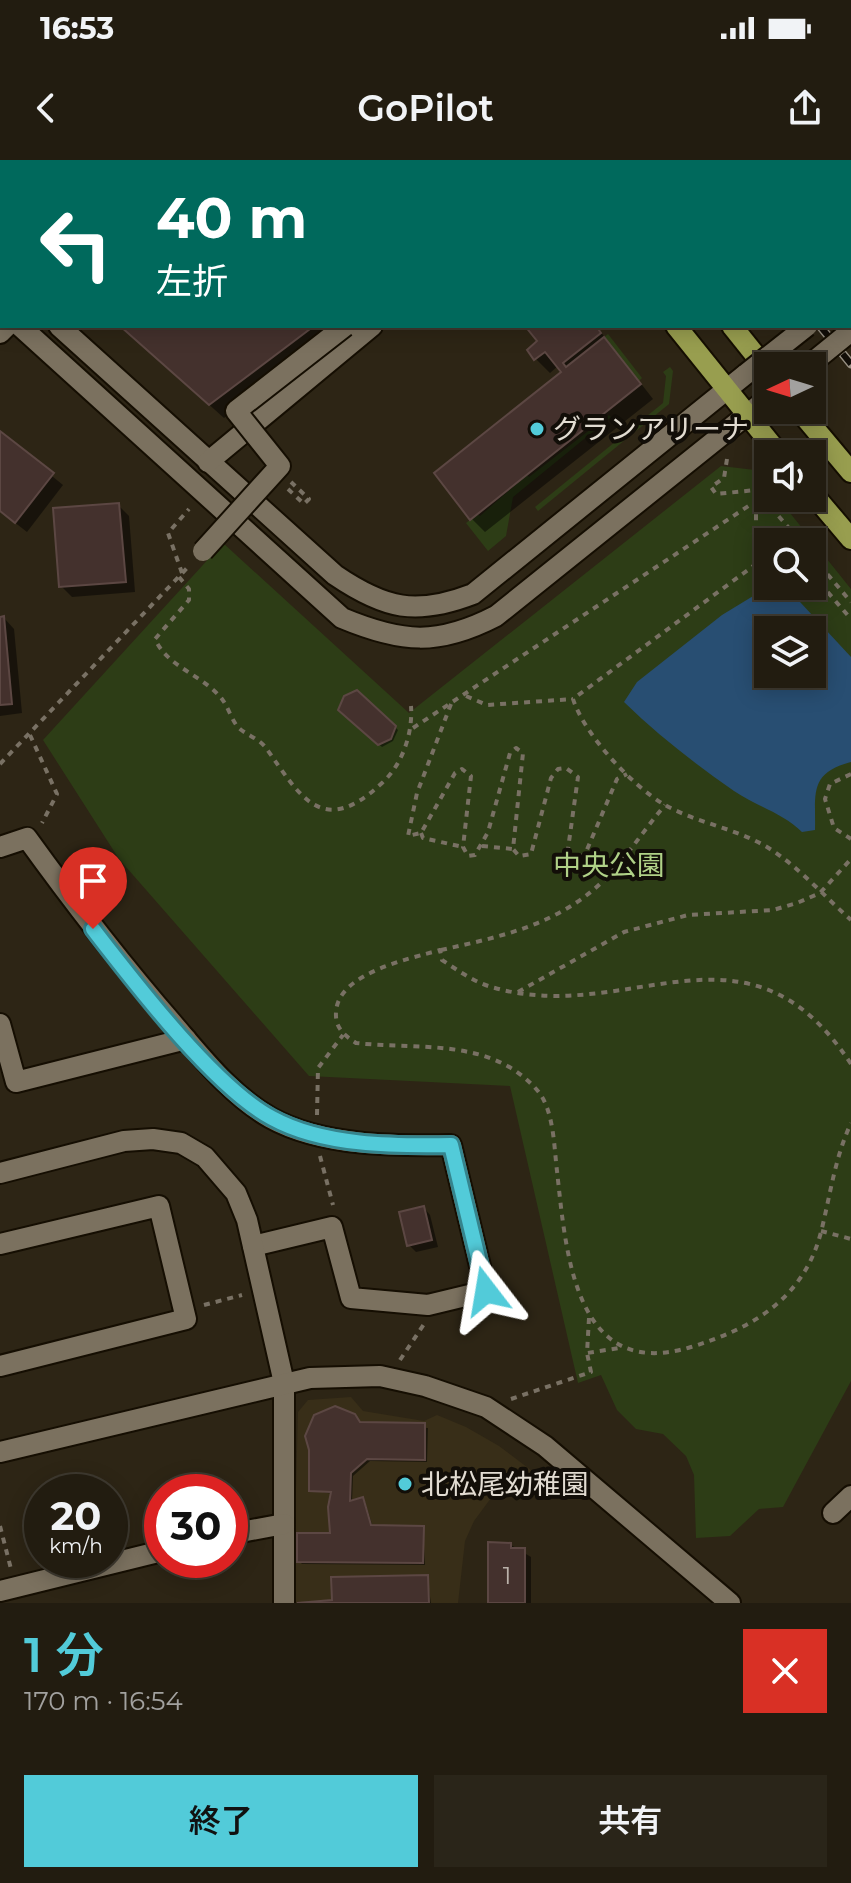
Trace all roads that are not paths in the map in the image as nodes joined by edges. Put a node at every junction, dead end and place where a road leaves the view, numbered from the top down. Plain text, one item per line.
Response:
1 (22, 328) edge
2 (61, 328) edge
3 (342, 328) edge
4 (370, 328) edge
5 (678, 328) edge
6 (734, 328) edge
7 (804, 328) edge
8 (851, 331) edge
9 (825, 352) edge
10 (754, 354) edge
11 (728, 390) junction
12 (754, 409) edge
13 (747, 415) junction
14 (811, 424) edge
15 (768, 440) edge
16 (208, 462) junction
17 (851, 472) edge
18 (826, 510) edge
19 (851, 539) edge
20 (203, 551) road end
21 (0, 847) edge
22 (0, 1024) edge
23 (186, 1039) junction
24 (0, 1173) edge
25 (0, 1244) edge
26 (253, 1246) junction
27 (0, 1366) edge
28 (284, 1383) junction
29 (0, 1452) edge
30 (851, 1496) edge
31 (833, 1513) dead end
32 (284, 1524) junction
33 (248, 1531) edge
34 (144, 1555) edge
35 (8, 1589) edge
36 (284, 1603) edge
37 (730, 1603) edge

1 - 13 street
2 - 16 street
3 - 20 street, bridge
4 - 16 street
5 - 11 main road
6 - 10 main road
7 - 11 street, bridge
8 - 9 street, bridge
11 - 13 main road
11 - 16 street
12 - 13 street
13 - 15 main road
14 - 17 main road
18 - 19 main road
21 - 23 street
22 - 23 street
23 - 26 street
24 - 26 street
25 - 27 street
26 - 28 street
28 - 29 street
28 - 32 street
28 - 37 street
30 - 31 street
32 - 33 street
32 - 36 street
34 - 35 street

